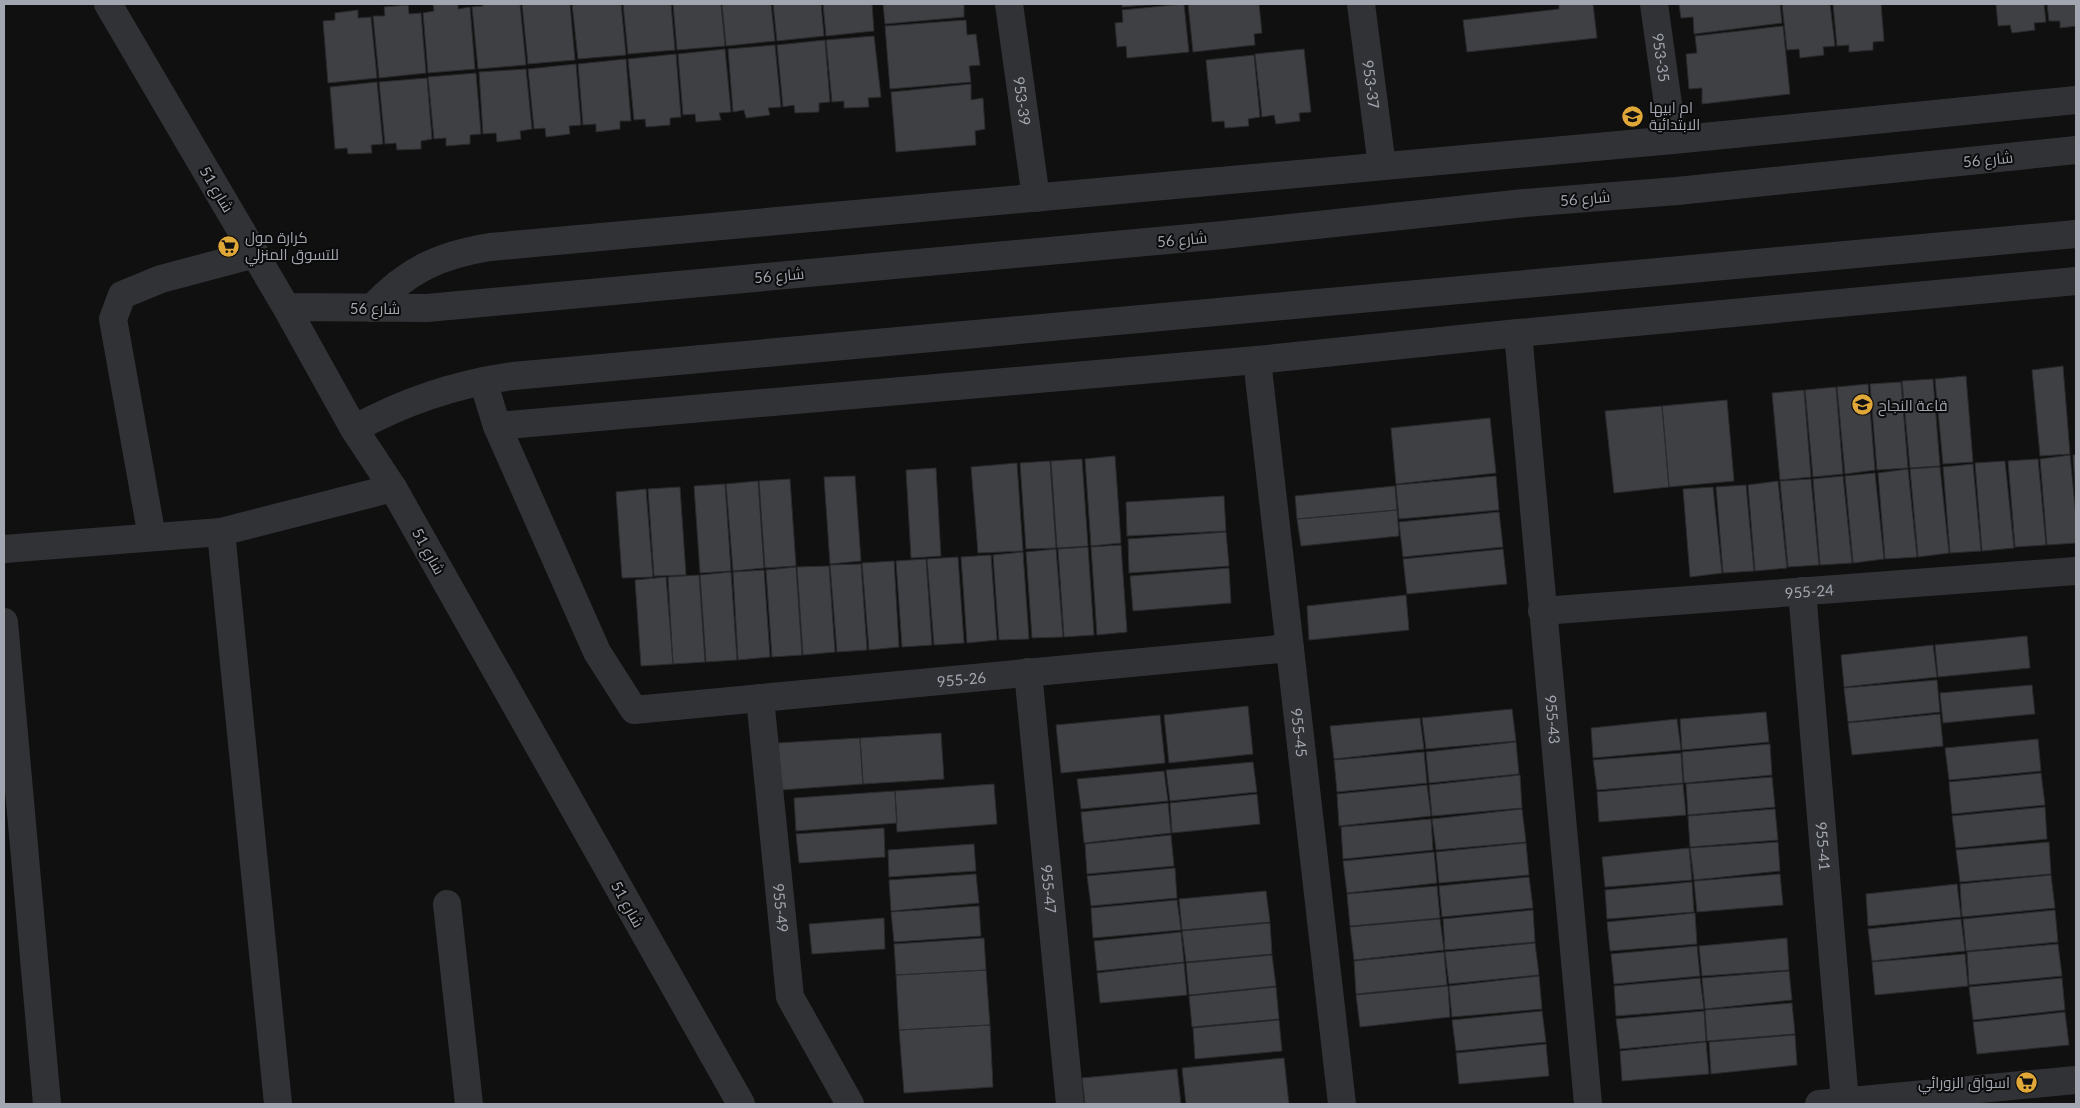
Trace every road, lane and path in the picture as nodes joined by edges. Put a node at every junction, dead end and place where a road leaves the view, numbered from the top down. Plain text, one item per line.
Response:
1 (108, 4) edge
2 (1009, 4) edge
3 (1361, 4) edge
4 (1654, 4) edge
5 (2076, 100) edge
6 (1673, 140) junction
7 (2076, 150) edge
8 (1382, 166) junction
9 (1036, 198) junction
10 (2076, 234) edge
11 (255, 254) junction
12 (2076, 281) edge
13 (286, 307) junction
14 (372, 308) junction
15 (1518, 333) junction
16 (1257, 360) junction
17 (483, 381) junction
18 (497, 426) junction
19 (354, 429) junction
20 (393, 488) junction
21 (221, 532) junction
22 (152, 538) junction
23 (4, 549) edge
24 (2076, 571) edge
25 (1802, 591) junction
26 (1542, 610) junction
27 (4, 622) edge
28 (1290, 648) junction
29 (1028, 672) junction
30 (760, 698) junction
31 (447, 904) dead end
32 (2076, 1080) edge
33 (1956, 1098) edge
34 (1832, 1103) edge
35 (47, 1104) edge
36 (278, 1104) edge
37 (469, 1104) edge
38 (741, 1104) edge
39 (850, 1104) edge
40 (1070, 1104) edge
41 (1342, 1104) edge
42 (1588, 1104) edge

1 - 11 street, شارع 51
2 - 9 street, 953-39
3 - 8 street, 953-37
4 - 6 street, 953-35
5 - 6 street
6 - 8 street
7 - 14 street, شارع 56
8 - 9 street
9 - 14 street
10 - 17 street
11 - 13 street, شارع 51
11 - 22 street
12 - 15 street
13 - 14 street, شارع 56
13 - 19 street, شارع 51
15 - 16 street
15 - 26 street, 955-43
16 - 18 street
16 - 28 street, 955-45
17 - 18 street
17 - 19 street
18 - 30 street, 955-26
19 - 20 street, شارع 51
20 - 21 street
20 - 38 street, شارع 51
21 - 22 street
21 - 36 street
22 - 23 street
24 - 25 street, 955-24
25 - 26 street, 955-24
25 - 34 street, 955-41
26 - 42 street, 955-43
27 - 35 street
28 - 29 street, 955-26
28 - 41 street, 955-45
29 - 30 street, 955-26
29 - 40 street, 955-47
30 - 39 street, 955-49
31 - 37 street
32 - 33 street
33 - 34 street

